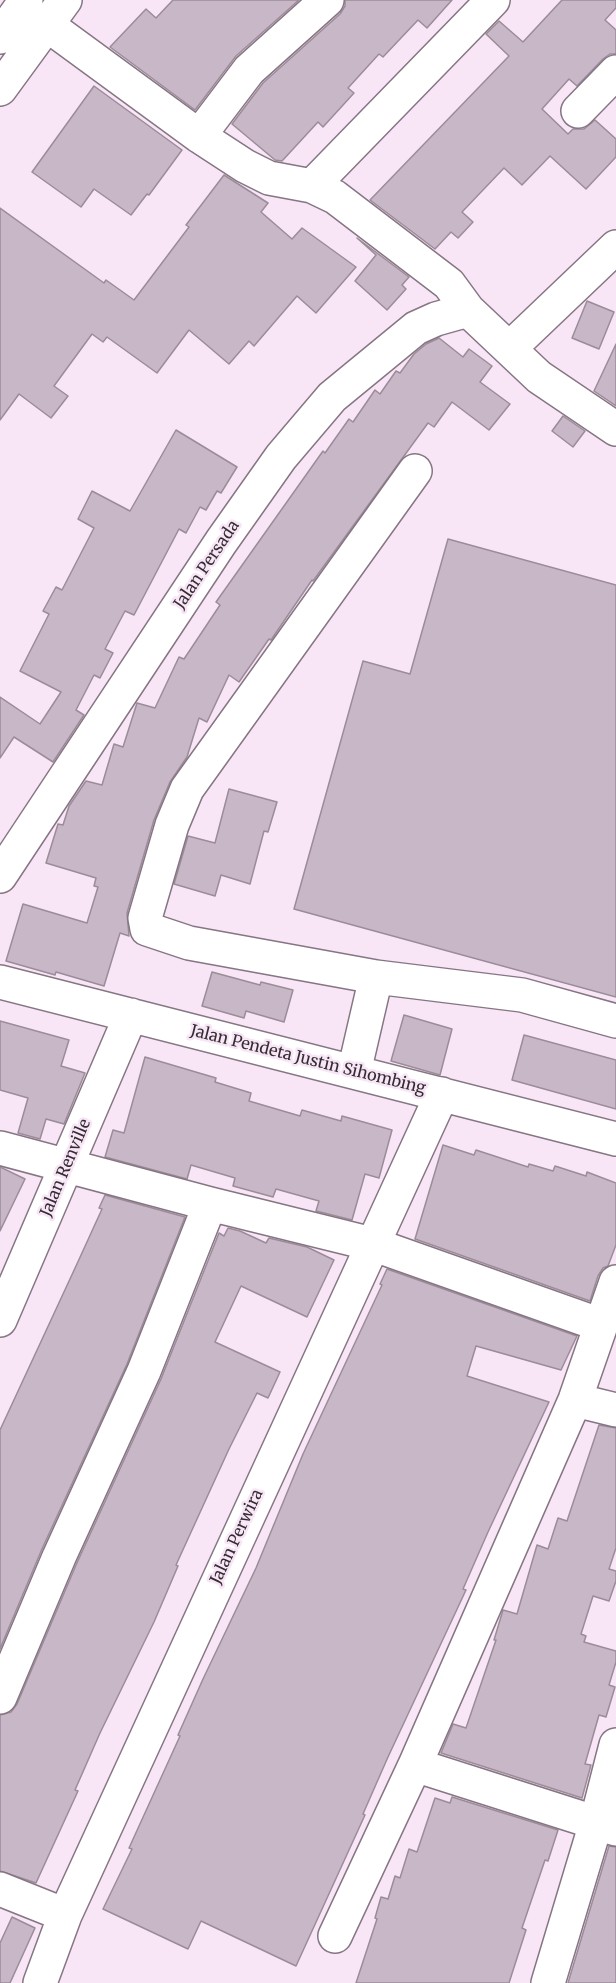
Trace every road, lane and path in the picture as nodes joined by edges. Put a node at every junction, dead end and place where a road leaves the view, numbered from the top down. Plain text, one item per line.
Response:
1 (327, 0) edge
2 (493, 0) edge
3 (46, 8) edge
4 (0, 37) edge
5 (616, 72) edge
6 (0, 89) edge
7 (578, 111) dead end
8 (199, 136) junction
9 (312, 186) junction
10 (614, 252) edge
11 (468, 310) junction
12 (510, 348) junction
13 (616, 429) edge
14 (415, 471) dead end
15 (0, 876) edge
16 (376, 977) junction
17 (0, 981) edge
18 (130, 1015) junction
19 (616, 1021) edge
20 (354, 1072) junction
21 (442, 1095) junction
22 (616, 1139) edge
23 (0, 1148) edge
24 (66, 1166) junction
25 (210, 1204) junction
26 (372, 1244) junction
27 (616, 1282) edge
28 (0, 1320) edge
29 (601, 1325) junction
30 (575, 1400) junction
31 (616, 1410) edge
32 (0, 1697) edge
33 (616, 1745) edge
34 (415, 1765) junction
35 (606, 1826) edge
36 (0, 1889) edge
37 (65, 1915) junction
38 (335, 1936) dead end
39 (40, 1983) edge
40 (548, 1983) edge

1 - 8 street
2 - 9 street
3 - 4 street
3 - 6 street
3 - 8 street
5 - 7 street
8 - 9 street
9 - 11 street
10 - 12 street
11 - 12 street
11 - 15 street, Jalan Persada
12 - 13 street
14 - 16 street
16 - 19 street
16 - 20 street
17 - 18 street, Jalan Pendeta Justin Sihombing
18 - 20 street, Jalan Pendeta Justin Sihombing
18 - 24 street, Jalan Renville
20 - 21 street, Jalan Pendeta Justin Sihombing
21 - 22 street, Jalan Pendeta Justin Sihombing
21 - 26 street, Jalan Perwira
23 - 24 street
24 - 25 street
24 - 28 street, Jalan Renville
25 - 26 street
25 - 32 street
26 - 29 street
26 - 37 street, Jalan Perwira
27 - 29 street
29 - 30 street
30 - 31 street
30 - 34 street
33 - 35 street
34 - 35 street
34 - 38 street
35 - 40 street
36 - 37 street
37 - 39 street, Jalan Perwira

